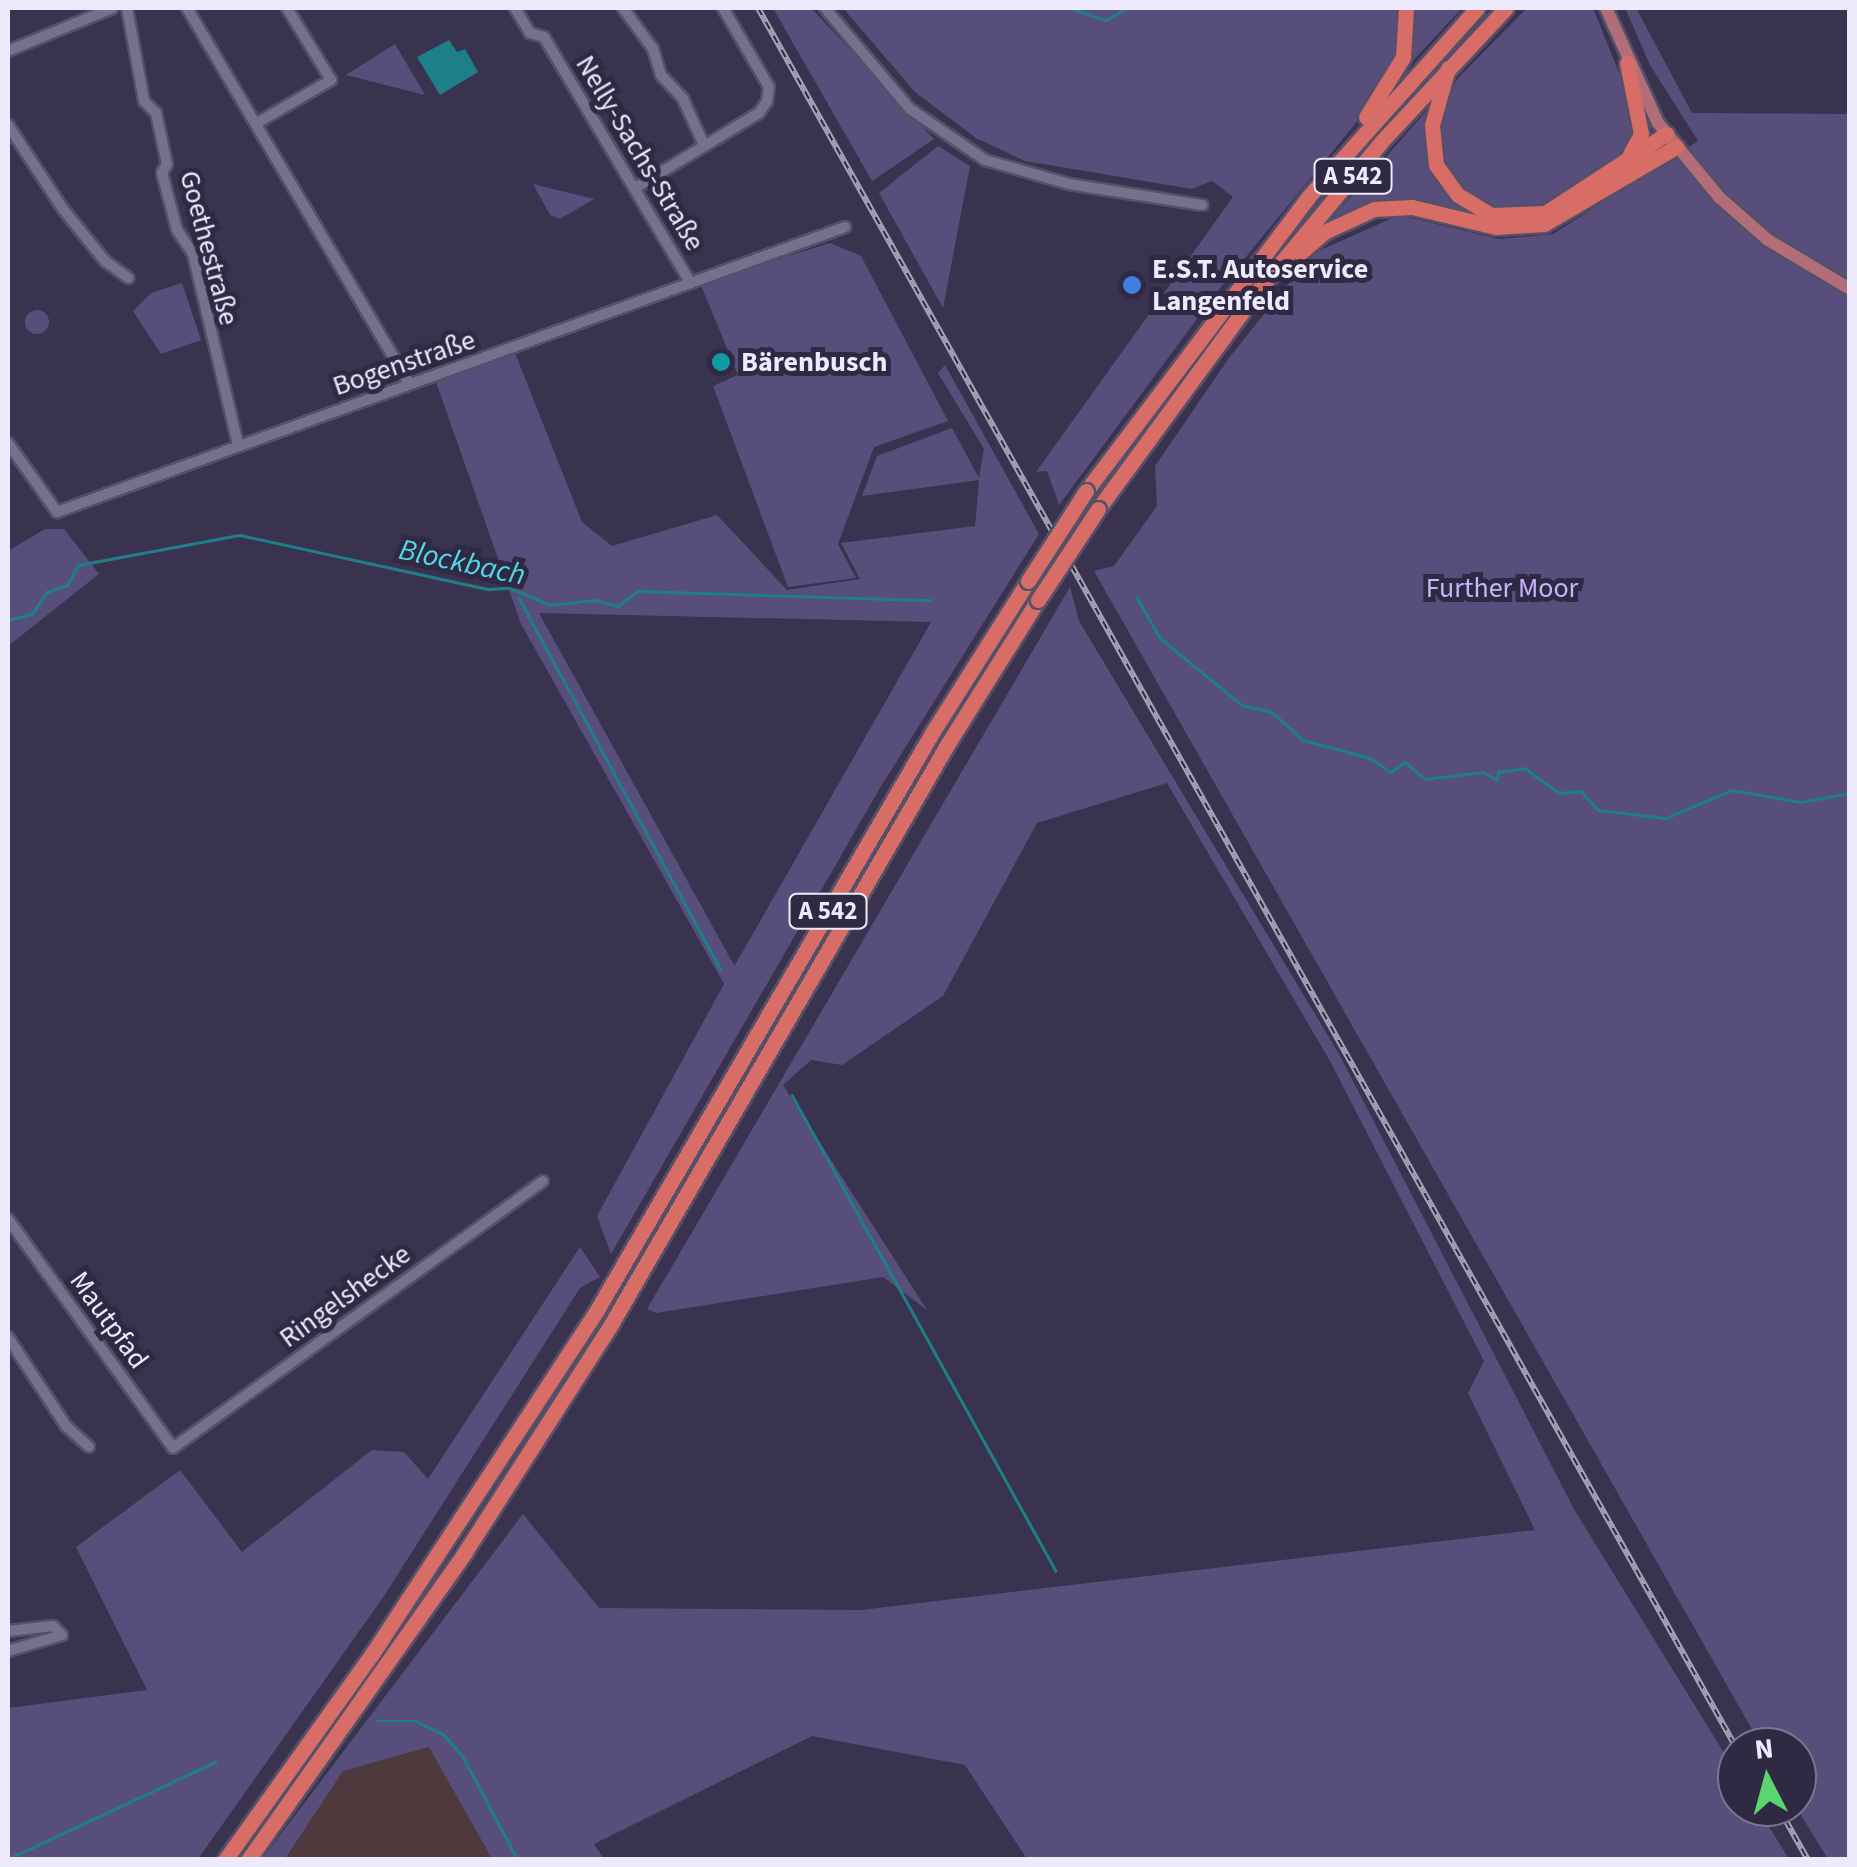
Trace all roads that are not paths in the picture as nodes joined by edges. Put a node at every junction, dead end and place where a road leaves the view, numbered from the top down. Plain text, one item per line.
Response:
1 (113, 8) edge
2 (128, 8) edge
3 (187, 8) edge
4 (287, 8) edge
5 (516, 8) edge
6 (623, 8) edge
7 (723, 8) edge
8 (825, 8) edge
9 (1406, 8) edge
10 (1476, 8) edge
11 (1506, 8) edge
12 (1606, 8) edge
13 (8, 51) edge
14 (1627, 63) junction
15 (1448, 67) junction
16 (257, 123) junction
17 (8, 124) edge
18 (1671, 140) junction
19 (704, 145) junction
20 (1628, 158) junction
21 (635, 188) junction
22 (1308, 196) junction
23 (1202, 206) dead end
24 (846, 227) dead end
25 (128, 278) dead end
26 (689, 280) junction
27 (1260, 288) junction
28 (1850, 289) edge
29 (410, 384) junction
30 (8, 443) edge
31 (238, 445) junction
32 (543, 1182) dead end
33 (8, 1219) edge
34 (8, 1337) edge
35 (89, 1446) dead end
36 (174, 1448) joint
37 (8, 1631) edge
38 (8, 1652) edge
39 (225, 1860) edge
40 (248, 1860) edge

1 - 13 street
2 - 31 street, Goethestraße
3 - 16 street
4 - 16 street
5 - 21 street, Nelly-Sachs-Straße
6 - 19 street
7 - 19 street
8 - 23 street
9 - 22 highway
10 - 22 highway, A 542
11 - 15 highway, A 542
12 - 14 main road
14 - 18 main road
14 - 20 highway
15 - 20 highway
15 - 27 highway, A 542
16 - 29 street
17 - 25 street
18 - 20 highway
18 - 27 highway
18 - 28 main road
19 - 21 street
21 - 26 street, Nelly-Sachs-Straße
22 - 39 highway, A 542, bridge
24 - 26 street, Bogenstraße
26 - 29 street, Bogenstraße
27 - 40 highway, A 542, bridge
29 - 31 street, Bogenstraße
30 - 31 street, Bogenstraße
32 - 36 street, Ringelshecke
33 - 36 street, Mautpfad
34 - 35 street
37 - 38 street

